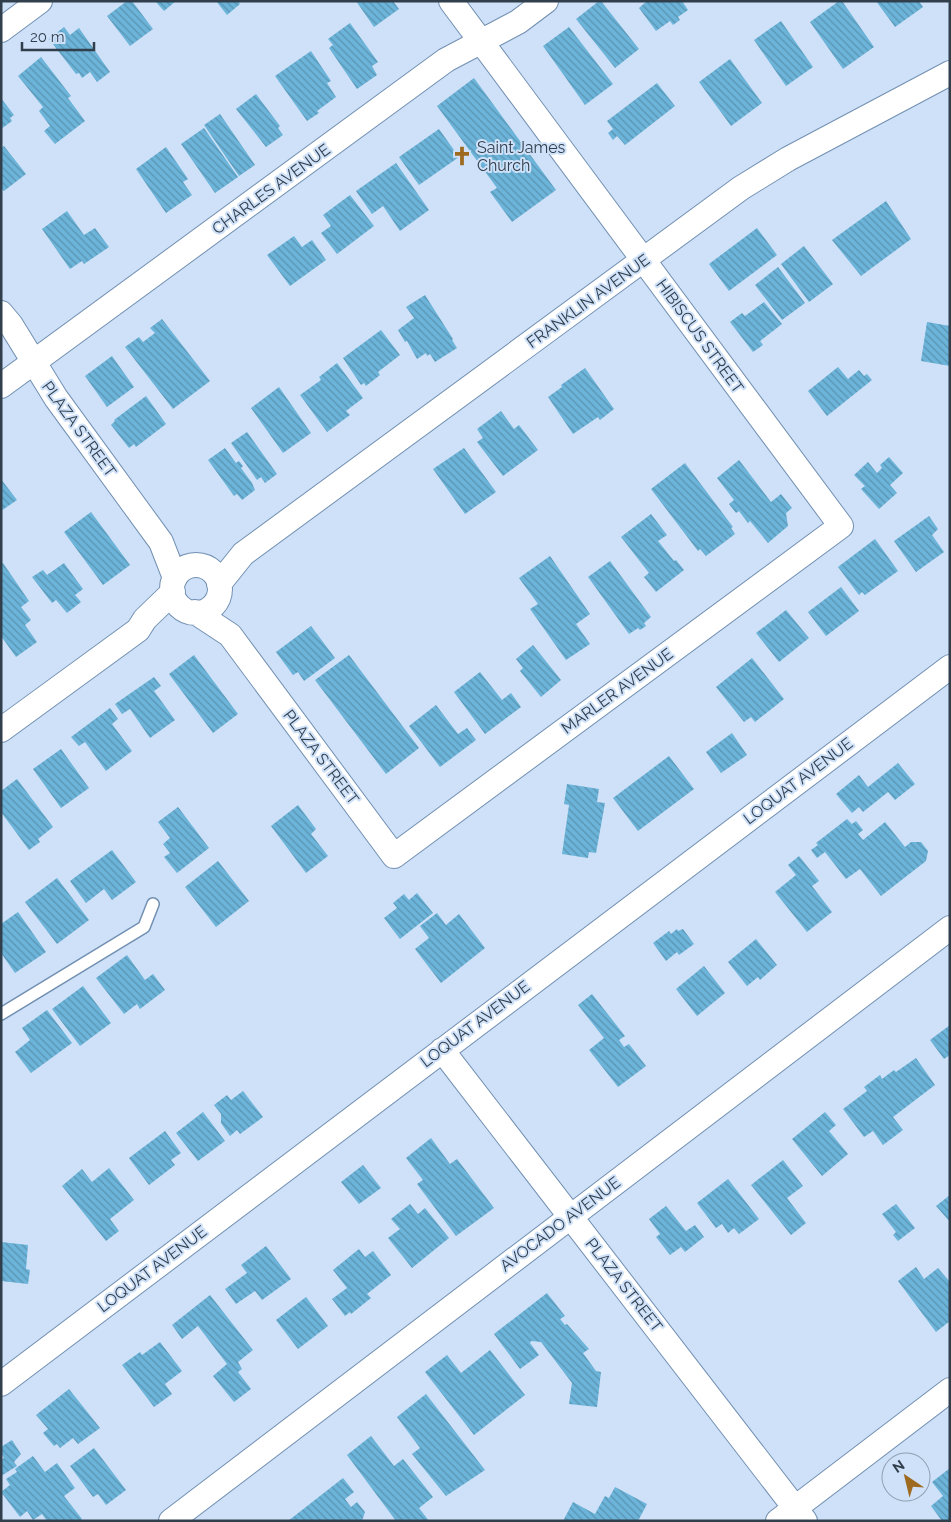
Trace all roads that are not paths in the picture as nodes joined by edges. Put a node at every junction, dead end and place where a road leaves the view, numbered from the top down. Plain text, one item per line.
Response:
1 (40, 1) edge
2 (451, 1) edge
3 (546, 1) edge
4 (1, 30) edge
5 (481, 42) junction
6 (950, 73) edge
7 (644, 260) junction
8 (1, 313) edge
9 (33, 363) junction
10 (1, 386) edge
11 (840, 526) joint
12 (161, 542) junction
13 (243, 554) junction
14 (198, 565) junction
15 (219, 589) junction
16 (182, 598) junction
17 (230, 635) junction
18 (950, 667) edge
19 (1, 730) edge
20 (394, 856) joint
21 (153, 904) dead end
22 (950, 928) edge
23 (1, 1014) edge
24 (442, 1050) junction
25 (571, 1215) junction
26 (1, 1384) edge
27 (950, 1390) edge
28 (793, 1516) edge
29 (171, 1521) edge

1 - 4 street
2 - 5 street, HIBISCUS STREET
3 - 5 street, CHARLES AVENUE
5 - 7 street, HIBISCUS STREET
5 - 9 street, CHARLES AVENUE
6 - 7 street, FRANKLIN AVENUE
7 - 11 street, HIBISCUS STREET
7 - 13 street, FRANKLIN AVENUE
8 - 9 street, PLAZA STREET
9 - 10 street, CHARLES AVENUE
9 - 12 street, PLAZA STREET
11 - 20 street, MARLER AVENUE
12 - 14 street, PLAZA STREET
12 - 16 street, PLAZA STREET
13 - 14 street, FRANKLIN AVENUE
13 - 15 street, FRANKLIN AVENUE
14 - 15 street
14 - 16 street
15 - 16 street
15 - 17 street, PLAZA STREET
16 - 17 street, PLAZA STREET
16 - 19 street
17 - 20 street, PLAZA STREET
18 - 24 street, LOQUAT AVENUE
21 - 23 lane
22 - 25 street, AVOCADO AVENUE
24 - 25 street, PLAZA STREET
24 - 26 street, LOQUAT AVENUE
25 - 28 street, PLAZA STREET
25 - 29 street, AVOCADO AVENUE
27 - 28 street

